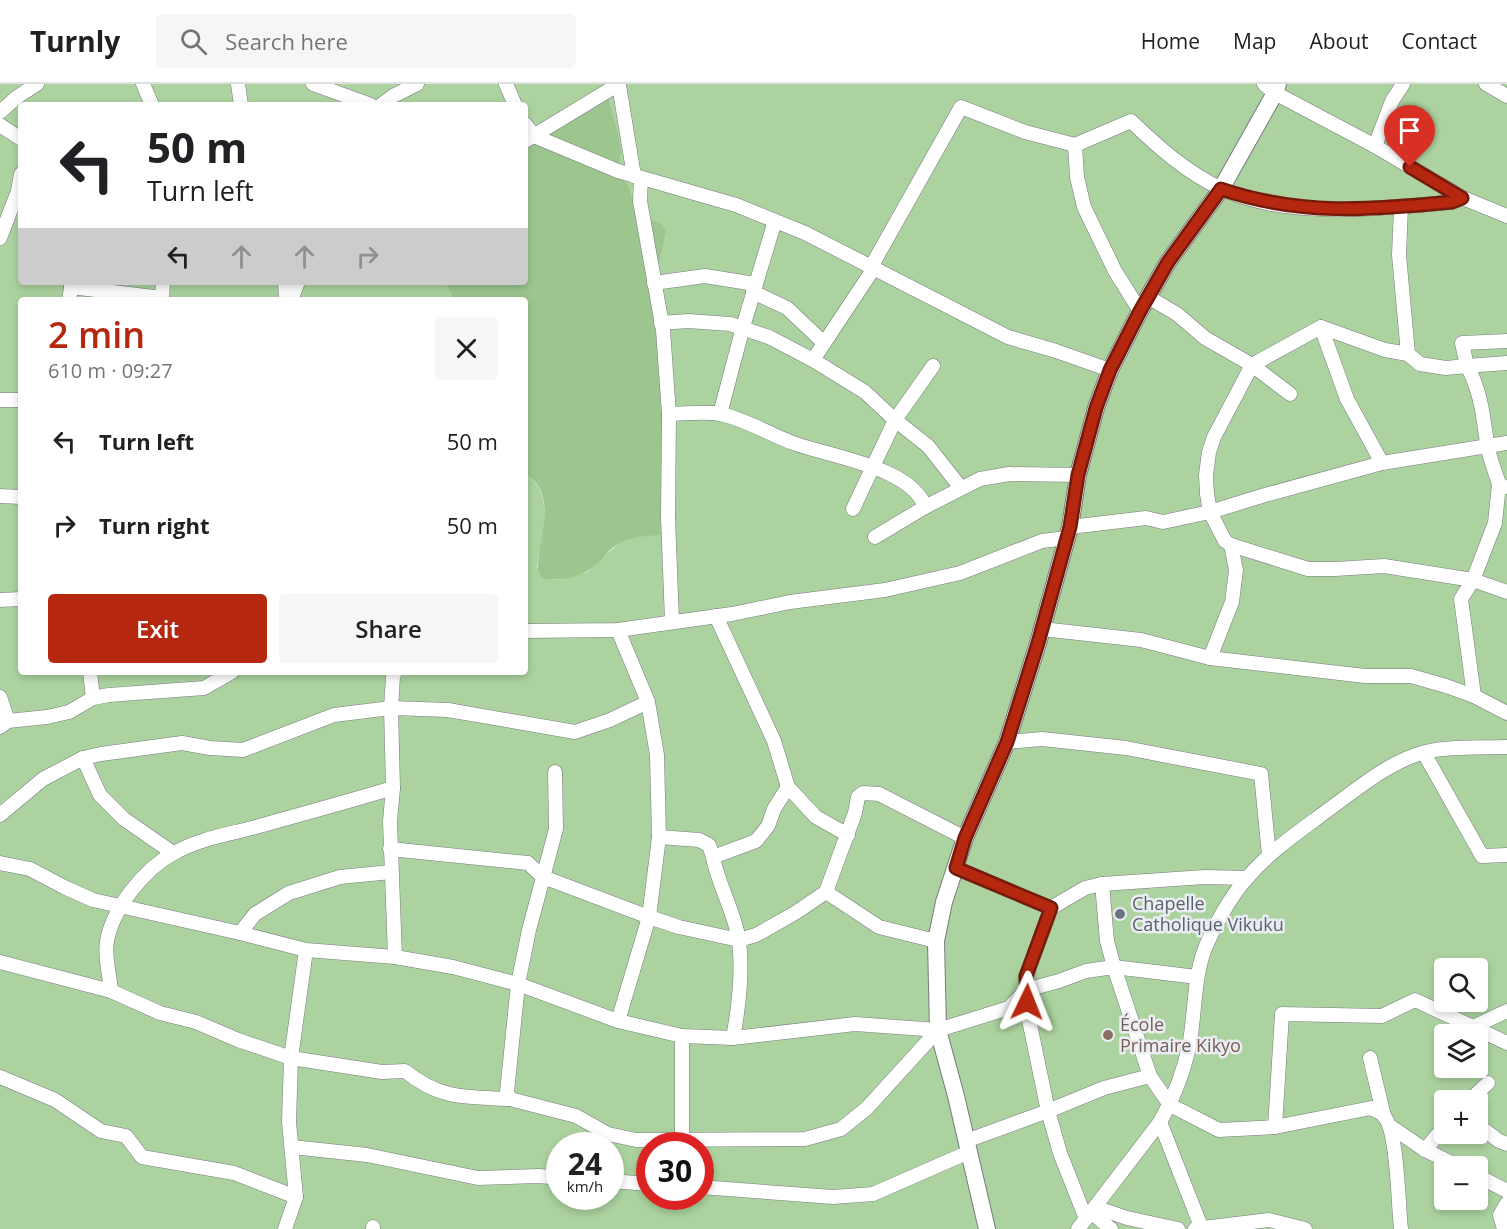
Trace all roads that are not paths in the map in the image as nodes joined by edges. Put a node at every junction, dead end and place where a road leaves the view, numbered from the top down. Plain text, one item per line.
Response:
1 (37, 84) edge
2 (143, 84) edge
3 (238, 84) edge
4 (313, 84) edge
5 (417, 84) edge
6 (506, 84) edge
7 (619, 84) edge
8 (1403, 84) edge
9 (1487, 84) edge
10 (1272, 87) edge
11 (14, 91) edge
12 (1507, 96) edge
13 (151, 102) edge
14 (241, 102) edge
15 (363, 102) edge
16 (385, 102) edge
17 (514, 102) edge
18 (0, 112) edge
19 (0, 124) edge
20 (18, 137) edge
21 (530, 139) edge
22 (1075, 145) junction
23 (1375, 146) junction
24 (638, 177) junction
25 (1221, 189) junction
26 (18, 191) edge
27 (1462, 198) junction
28 (1401, 207) junction
29 (1507, 216) edge
30 (775, 221) junction
31 (0, 238) edge
32 (872, 268) junction
33 (654, 283) junction
34 (754, 288) junction
35 (71, 290) edge
36 (142, 297) edge
37 (1144, 304) junction
38 (661, 323) junction
39 (742, 327) junction
40 (1321, 327) junction
41 (1507, 341) edge
42 (824, 343) junction
43 (1407, 354) junction
44 (813, 360) junction
45 (1507, 363) edge
46 (1252, 365) junction
47 (933, 366) dead end
48 (1467, 366) junction
49 (1110, 370) junction
50 (1290, 394) dead end
51 (0, 400) edge
52 (18, 400) edge
53 (669, 414) junction
54 (720, 414) junction
55 (895, 420) junction
56 (1507, 443) edge
57 (1487, 446) junction
58 (1382, 463) junction
59 (875, 466) junction
60 (1078, 475) junction
61 (1503, 486) edge
62 (961, 488) junction
63 (0, 496) edge
64 (18, 497) edge
65 (925, 507) junction
66 (853, 509) dead end
67 (1210, 512) junction
68 (1068, 532) junction
69 (875, 537) dead end
70 (1231, 545) junction
71 (1473, 580) junction
72 (1507, 592) edge
73 (18, 599) edge
74 (0, 600) edge
75 (716, 616) junction
76 (672, 621) junction
77 (1042, 629) junction
78 (618, 630) junction
79 (528, 631) edge
80 (1210, 658) junction
81 (90, 675) edge
82 (227, 675) edge
83 (394, 675) edge
84 (1474, 696) junction
85 (0, 697) edge
86 (93, 699) junction
87 (648, 702) junction
88 (391, 708) junction
89 (1507, 713) edge
90 (4, 724) edge
91 (1007, 742) junction
92 (1507, 747) edge
93 (1424, 753) junction
94 (83, 758) junction
95 (555, 771) dead end
96 (788, 787) junction
97 (393, 788) junction
98 (0, 815) edge
99 (848, 835) junction
100 (659, 837) junction
101 (965, 838) junction
102 (390, 849) junction
103 (172, 853) junction
104 (1269, 855) junction
105 (1507, 855) edge
106 (713, 857) junction
107 (0, 863) edge
108 (956, 868) junction
109 (391, 872) junction
110 (543, 878) junction
111 (1246, 878) junction
112 (1102, 884) junction
113 (826, 892) junction
114 (120, 906) junction
115 (1051, 908) junction
116 (649, 917) junction
117 (240, 933) junction
118 (739, 940) junction
119 (936, 941) junction
120 (306, 950) junction
121 (395, 957) junction
122 (0, 962) edge
123 (1114, 967) junction
124 (1197, 977) junction
125 (518, 984) junction
126 (1026, 990) junction
127 (111, 991) junction
128 (1507, 1011) edge
129 (618, 1021) junction
130 (1467, 1024) edge
131 (1479, 1024) edge
132 (938, 1030) junction
133 (1488, 1034) edge
134 (682, 1036) junction
135 (733, 1038) junction
136 (1507, 1043) edge
137 (291, 1058) junction
138 (1370, 1058) dead end
139 (1150, 1076) junction
140 (0, 1077) edge
141 (1488, 1083) dead end
142 (1481, 1090) edge
143 (510, 1099) junction
144 (1170, 1105) junction
145 (1048, 1111) junction
146 (1387, 1121) junction
147 (1160, 1122) junction
148 (1275, 1127) junction
149 (682, 1132) edge
150 (1488, 1133) edge
151 (1434, 1139) edge
152 (636, 1140) edge
153 (714, 1140) edge
154 (1507, 1144) edge
155 (967, 1146) junction
156 (292, 1147) junction
157 (1425, 1150) junction
158 (1437, 1156) edge
159 (546, 1177) edge
160 (1488, 1181) edge
161 (714, 1188) edge
162 (1507, 1191) edge
163 (296, 1197) junction
164 (1507, 1203) edge
165 (1088, 1217) edge
166 (1199, 1228) edge
167 (285, 1229) edge
168 (987, 1229) edge
169 (1111, 1229) edge
170 (1178, 1229) edge
171 (1305, 1229) edge
172 (1401, 1229) edge
173 (1504, 1229) edge

1 - 11 street
2 - 13 street
3 - 14 street
4 - 15 street
5 - 16 street
6 - 17 street
7 - 21 street
7 - 24 street
8 - 23 street
9 - 12 street
10 - 23 street
10 - 25 street
11 - 18 street
19 - 20 street
21 - 24 street
22 - 25 street
22 - 32 street
22 - 37 street
23 - 27 street
24 - 30 street
24 - 33 street
25 - 28 street
25 - 37 street
26 - 31 street
27 - 28 street
27 - 29 street
28 - 43 street
30 - 32 street
30 - 34 street
32 - 42 street
32 - 49 street
33 - 34 street
33 - 38 street
34 - 39 street
34 - 42 street
35 - 36 street
37 - 46 street
37 - 49 street
38 - 39 street
38 - 53 street
39 - 44 street
39 - 54 street
40 - 43 street
40 - 46 street
40 - 58 street
41 - 48 street
42 - 44 street
43 - 48 street
44 - 55 street
45 - 48 street
46 - 50 street
46 - 67 street
47 - 55 street
48 - 57 street
49 - 60 street
51 - 52 street
53 - 54 street
53 - 76 street
54 - 59 street
55 - 59 street
55 - 62 street
56 - 57 street
57 - 58 street
57 - 61 street
58 - 67 street
59 - 65 street
59 - 66 street
60 - 62 street
60 - 68 street
61 - 71 street
62 - 65 street
63 - 64 street
65 - 69 street
67 - 68 street
67 - 70 street
68 - 75 street
68 - 77 street
70 - 71 street
70 - 80 street
71 - 72 street
71 - 84 street
73 - 74 street
75 - 76 street
75 - 96 street
76 - 78 street
77 - 80 street
77 - 91 street
78 - 79 street
78 - 87 street
80 - 84 street
81 - 86 street
82 - 86 street
83 - 88 street
84 - 89 street
85 - 90 street
86 - 90 street
87 - 88 street
87 - 100 street
88 - 94 street
88 - 97 street
91 - 101 street
91 - 104 street
92 - 93 street
93 - 104 street
93 - 105 street
94 - 98 street
94 - 103 street
95 - 110 street
96 - 99 street
96 - 106 street
97 - 102 street
97 - 103 street
99 - 101 street
99 - 113 street
100 - 106 street
100 - 116 street
101 - 108 street
102 - 109 street
102 - 110 street
103 - 114 street
104 - 111 street
106 - 118 street
107 - 114 street
108 - 115 street
108 - 119 street
109 - 117 street
109 - 121 street
110 - 116 street
110 - 125 street
111 - 112 street
111 - 124 street
112 - 115 street
112 - 123 street
113 - 118 street
113 - 119 street
114 - 117 street
114 - 127 street
115 - 126 street
116 - 118 street
116 - 129 street
117 - 120 street
118 - 135 street
119 - 132 street
120 - 121 street
120 - 137 street
121 - 125 street
122 - 127 street
123 - 124 street
123 - 126 street
123 - 139 street
124 - 144 street
125 - 129 street
125 - 143 street
126 - 132 street
126 - 145 street
127 - 137 street
128 - 131 street
129 - 134 street
130 - 148 street
132 - 135 street
132 - 153 street
132 - 155 street
133 - 136 street
134 - 135 street
134 - 149 street
137 - 143 street
137 - 156 street
138 - 146 street
139 - 144 street
139 - 145 street
140 - 163 street
141 - 142 street
143 - 152 street
144 - 147 street
144 - 148 street
145 - 155 street
145 - 165 street
146 - 148 street
146 - 157 street
146 - 172 street
147 - 165 street
147 - 166 street
150 - 154 street
151 - 157 street
155 - 161 street
155 - 168 street
156 - 159 street
156 - 163 street
157 - 158 street
160 - 162 street
163 - 167 street
164 - 173 street
165 - 169 street
165 - 170 street
166 - 171 street

